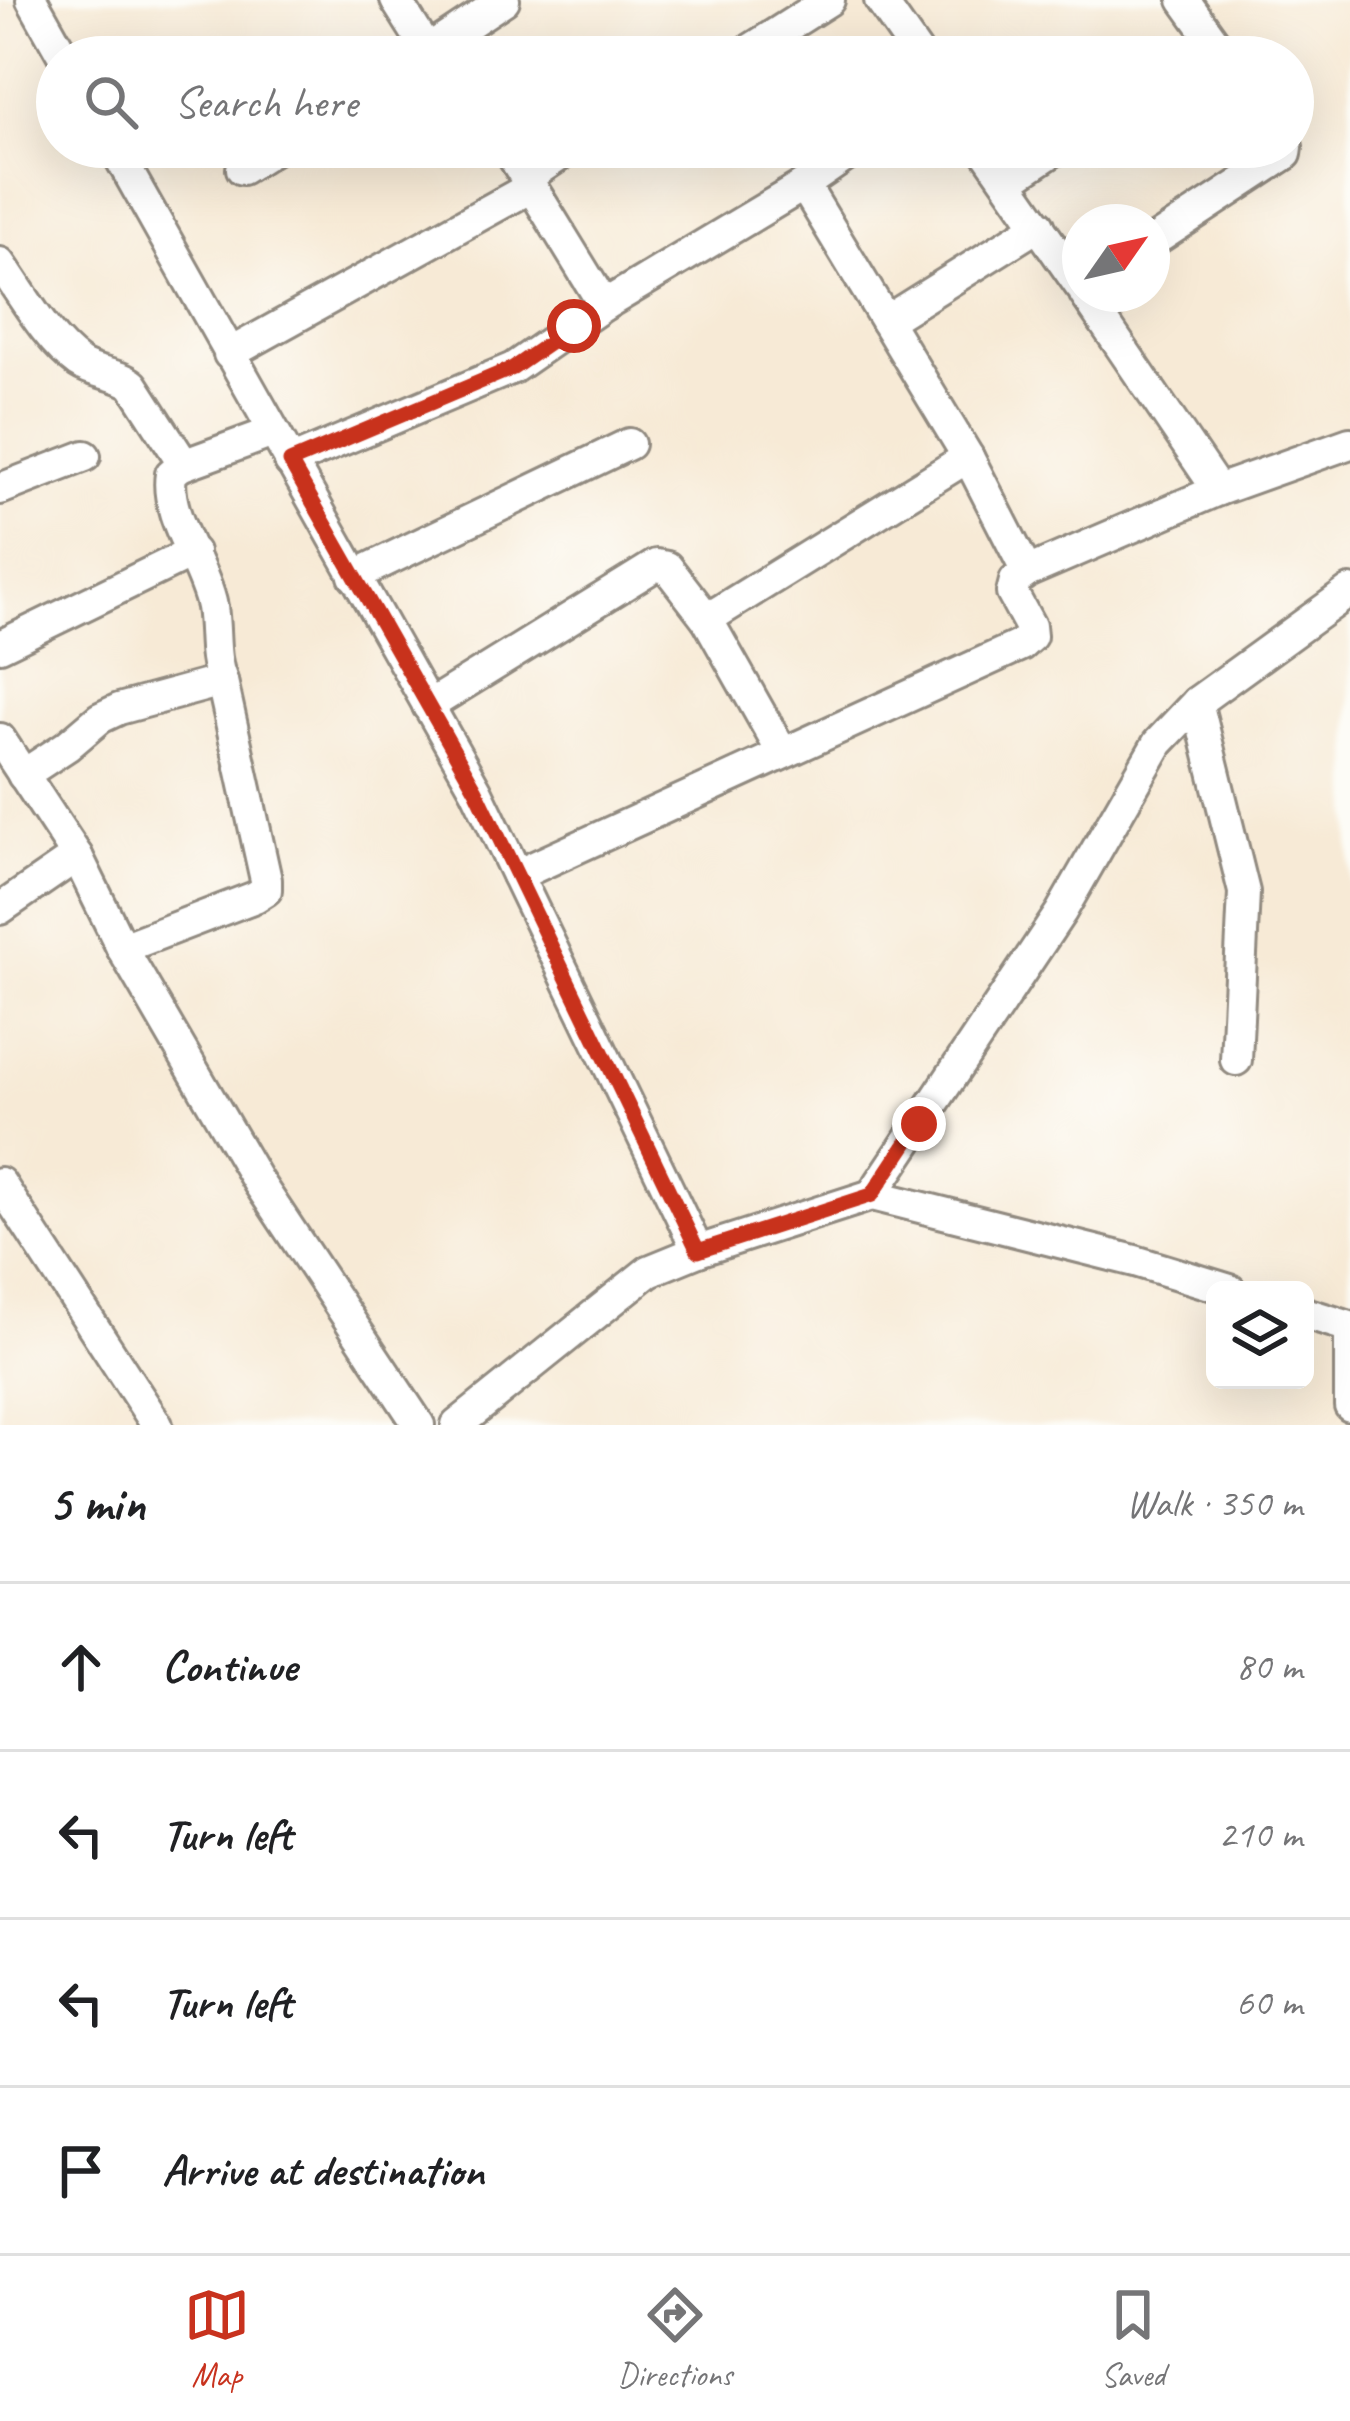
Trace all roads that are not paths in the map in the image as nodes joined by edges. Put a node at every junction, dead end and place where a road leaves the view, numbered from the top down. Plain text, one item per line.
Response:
1 (32, 0) edge
2 (396, 0) edge
3 (504, 0) edge
4 (829, 0) edge
5 (880, 0) edge
6 (1184, 0) edge
7 (52, 36) edge
8 (422, 36) edge
9 (456, 36) edge
10 (772, 36) edge
11 (905, 36) edge
12 (1203, 36) edge
13 (126, 168) edge
14 (519, 168) edge
15 (546, 168) edge
16 (829, 168) edge
17 (998, 168) edge
18 (1028, 168) edge
19 (1265, 168) edge
20 (1008, 181) junction
21 (528, 183) junction
22 (804, 185) junction
23 (1039, 225) junction
24 (1170, 230) edge
25 (1062, 259) edge
26 (0, 262) edge
27 (604, 305) junction
28 (1097, 312) edge
29 (886, 321) junction
30 (229, 354) junction
31 (273, 432) junction
32 (1350, 443) edge
33 (629, 444) dead end
34 (85, 456) dead end
35 (968, 457) junction
36 (290, 462) junction
37 (180, 466) junction
38 (0, 489) edge
39 (1218, 490) junction
40 (193, 552) junction
41 (1027, 572) junction
42 (354, 576) junction
43 (1350, 591) edge
44 (707, 619) junction
45 (0, 646) edge
46 (222, 681) junction
47 (1197, 702) junction
48 (428, 706) junction
49 (0, 741) edge
50 (782, 752) junction
51 (23, 775) junction
52 (77, 856) junction
53 (517, 875) junction
54 (0, 909) edge
55 (122, 948) junction
56 (1237, 1060) dead end
57 (0, 1183) edge
58 (872, 1195) junction
59 (698, 1251) junction
60 (1206, 1283) edge
61 (1314, 1316) edge
62 (1350, 1329) edge
63 (1350, 1406) edge
64 (157, 1425) edge
65 (419, 1425) edge
66 (458, 1425) edge

1 - 7 street
2 - 8 street
3 - 9 street
4 - 10 street
5 - 11 street
6 - 12 street
13 - 30 street
14 - 21 street
15 - 21 street
16 - 22 street
17 - 20 street
18 - 20 street
19 - 24 street
20 - 23 street
21 - 27 street
21 - 30 street
22 - 27 street
22 - 29 street
23 - 25 street
23 - 29 street
26 - 37 street
27 - 36 street
28 - 39 street
29 - 35 street
30 - 31 street
31 - 36 street
31 - 37 street
32 - 39 street
33 - 42 street
34 - 38 street
35 - 41 street
35 - 44 street
36 - 42 street
37 - 40 street
39 - 41 street
40 - 45 street
40 - 46 street
41 - 50 street
42 - 48 street
43 - 47 street
44 - 48 street
44 - 50 street
46 - 51 street
46 - 55 street
47 - 56 street
47 - 58 street
48 - 53 street
49 - 51 street
50 - 53 street
51 - 52 street
52 - 54 street
52 - 55 street
53 - 59 street
55 - 65 street
57 - 64 street
58 - 59 street
58 - 60 street
59 - 66 street
61 - 62 street
62 - 63 street

